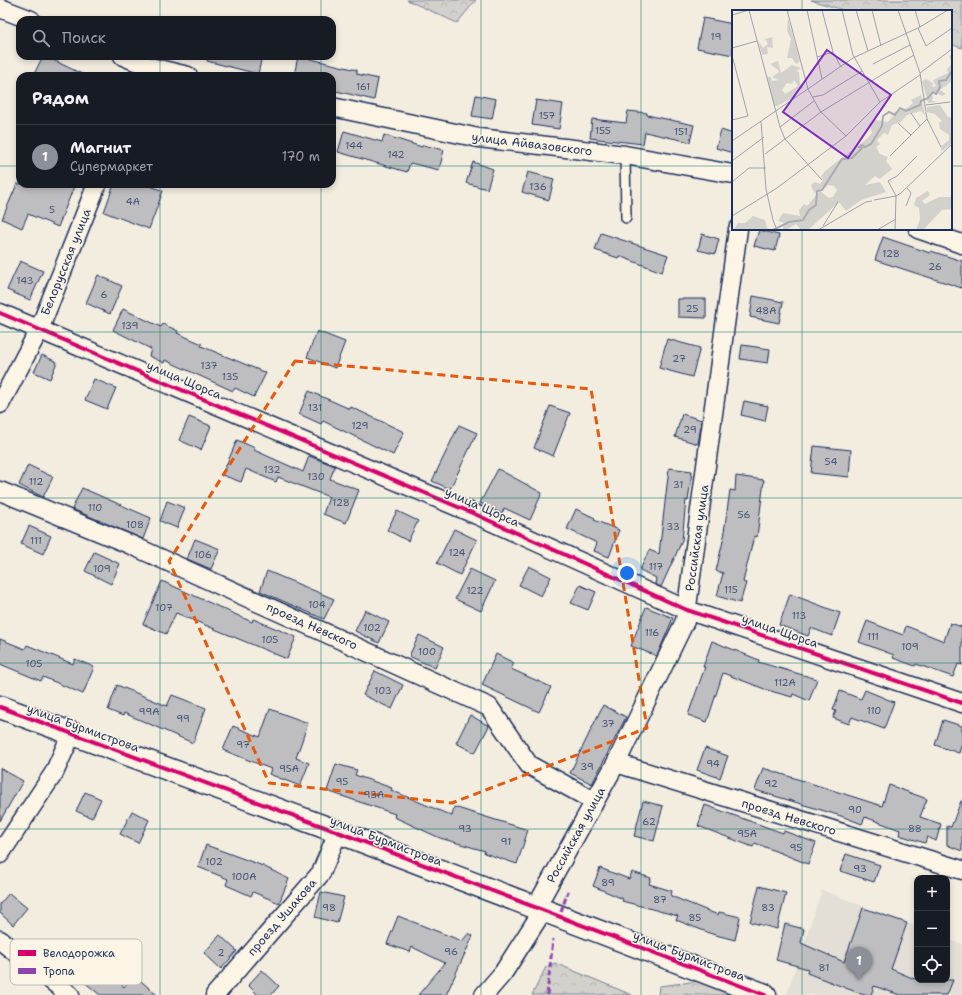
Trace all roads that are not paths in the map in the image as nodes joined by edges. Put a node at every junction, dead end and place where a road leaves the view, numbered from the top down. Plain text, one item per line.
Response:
1 (0, 8) edge
2 (21, 16) edge
3 (129, 60) edge
4 (146, 71) edge
5 (336, 108) edge
6 (625, 155) junction
7 (732, 174) edge
8 (95, 188) edge
9 (626, 218) dead end
10 (738, 230) edge
11 (921, 230) edge
12 (962, 244) edge
13 (0, 313) edge
14 (39, 330) junction
15 (0, 404) edge
16 (0, 491) edge
17 (687, 610) junction
18 (962, 702) edge
19 (0, 708) edge
20 (71, 734) junction
21 (616, 763) junction
22 (594, 801) junction
23 (338, 832) junction
24 (0, 854) edge
25 (962, 870) edge
26 (539, 910) junction
27 (0, 940) edge
28 (10, 948) edge
29 (57, 985) edge
30 (70, 995) edge
31 (215, 995) edge
32 (484, 995) edge
33 (765, 995) edge

1 - 2 street
3 - 4 street
5 - 6 street, улица Айвазовского
6 - 7 street, улица Айвазовского
6 - 9 lane
8 - 14 street, Белорусская улица
10 - 17 street, Российская улица
11 - 12 street
13 - 14 street, улица Щорса
14 - 15 street, Белорусская улица
14 - 17 street, улица Щорса
16 - 22 street, проезд Невского
17 - 18 street, улица Щорса
17 - 21 street, Российская улица
19 - 20 street, улица Бурмистрова
20 - 23 street, улица Бурмистрова
20 - 24 street
21 - 22 street, Российская улица
21 - 25 street, проезд Невского
22 - 26 street, Российская улица
23 - 26 street, улица Бурмистрова
23 - 31 street, проезд Ушакова
26 - 32 street, Российская улица
26 - 33 street, улица Бурмистрова
27 - 28 street
29 - 30 street

